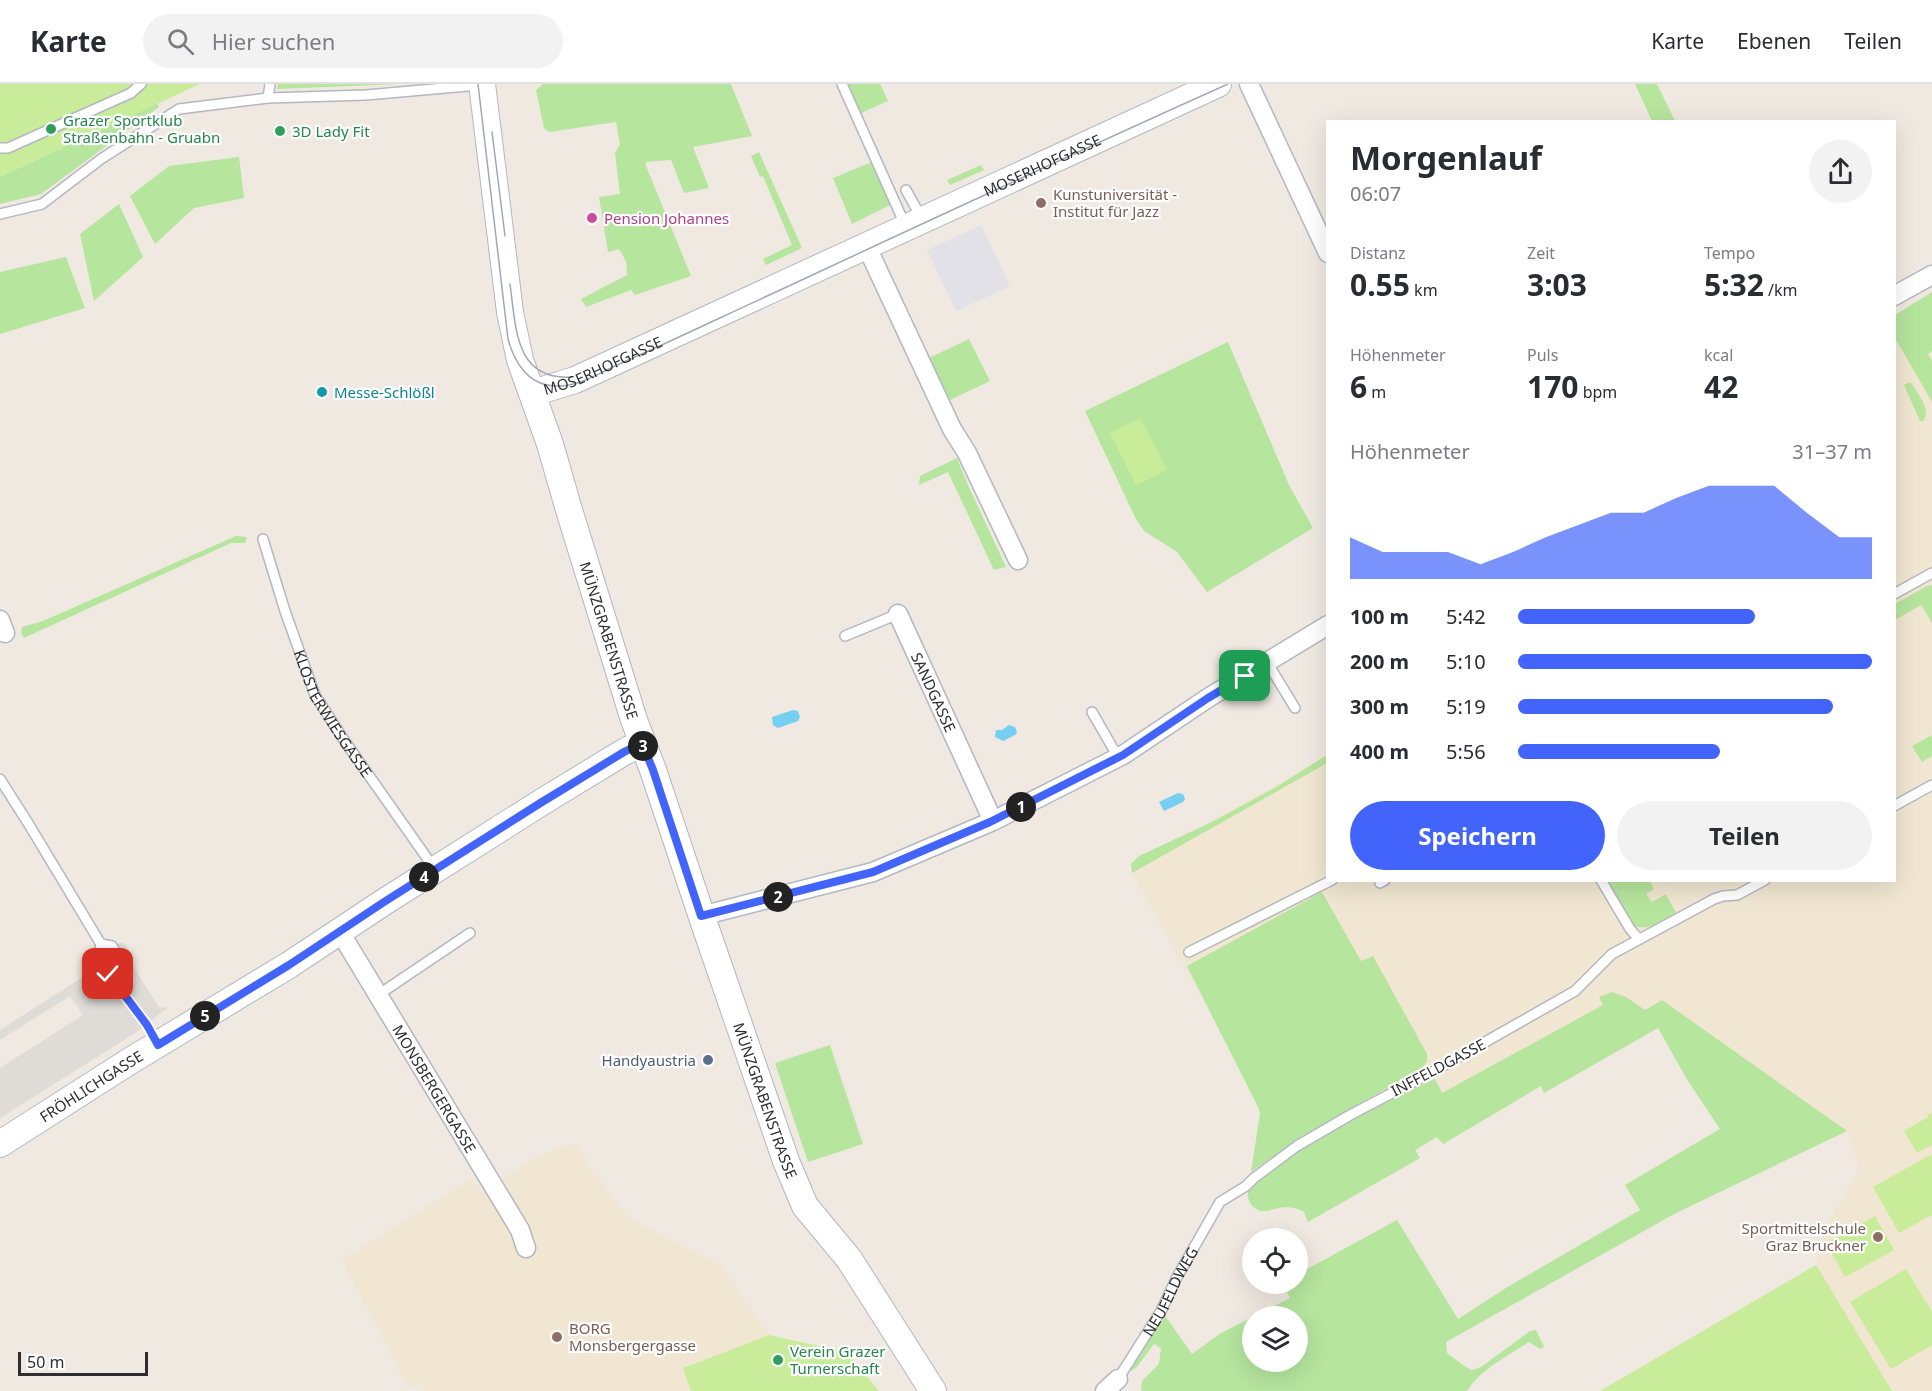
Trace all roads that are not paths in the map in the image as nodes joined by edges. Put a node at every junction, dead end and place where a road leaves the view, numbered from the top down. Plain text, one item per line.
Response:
1 (141, 84) edge
2 (270, 84) edge
3 (482, 84) edge
4 (842, 84) edge
5 (1218, 84) edge
6 (1249, 84) edge
7 (268, 98) junction
8 (0, 148) edge
9 (906, 190) dead end
10 (0, 214) edge
11 (914, 223) junction
12 (866, 245) junction
13 (1326, 249) edge
14 (1932, 275) edge
15 (1896, 295) edge
16 (533, 393) junction
17 (263, 539) dead end
18 (1018, 561) dead end
19 (1932, 573) edge
20 (1896, 593) edge
21 (898, 614) joint
22 (1326, 626) edge
23 (845, 636) dead end
24 (1267, 662) junction
25 (1295, 708) dead end
26 (1092, 712) dead end
27 (642, 743) junction
28 (1118, 757) junction
29 (0, 779) edge
30 (1932, 785) edge
31 (1896, 805) edge
32 (993, 821) junction
33 (435, 870) junction
34 (1328, 882) edge
35 (1602, 882) edge
36 (1761, 882) edge
37 (701, 916) junction
38 (340, 932) junction
39 (470, 933) dead end
40 (1639, 939) junction
41 (101, 944) junction
42 (1189, 952) dead end
43 (122, 987) junction
44 (378, 995) junction
45 (158, 1045) junction
46 (0, 1144) edge
47 (1235, 1193) joint
48 (526, 1248) dead end
49 (1111, 1385) edge
50 (933, 1391) edge

1 - 8 lane
2 - 7 lane
3 - 7 lane
3 - 16 main road, MÜNZGRABENSTRASSE
4 - 11 lane
5 - 11 main road, MOSERHOFGASSE
6 - 13 street
7 - 10 lane
9 - 11 lane
11 - 12 main road, MOSERHOFGASSE
12 - 16 main road, MOSERHOFGASSE
12 - 18 street
14 - 15 street
16 - 27 main road, MÜNZGRABENSTRASSE
17 - 33 lane, KLOSTERWIESGASSE
19 - 20 lane
21 - 23 lane, SANDGASSE
21 - 32 street, SANDGASSE
22 - 24 street
24 - 25 lane
24 - 28 street
26 - 28 lane
27 - 33 main road, FRÖHLICHGASSE
27 - 37 main road, MÜNZGRABENSTRASSE
28 - 32 street
29 - 41 lane
30 - 31 lane
32 - 37 street
33 - 38 main road, FRÖHLICHGASSE
34 - 42 lane
35 - 40 lane
36 - 40 lane, INFFELDGASSE
37 - 50 main road, MÜNZGRABENSTRASSE
38 - 44 street, MONSBERGERGASSE
38 - 45 main road, FRÖHLICHGASSE
39 - 44 lane
40 - 47 lane, INFFELDGASSE
41 - 43 lane
41 - 43 lane
43 - 45 lane
44 - 48 street, MONSBERGERGASSE
45 - 46 main road, FRÖHLICHGASSE
47 - 49 lane, NEUFELDWEG

